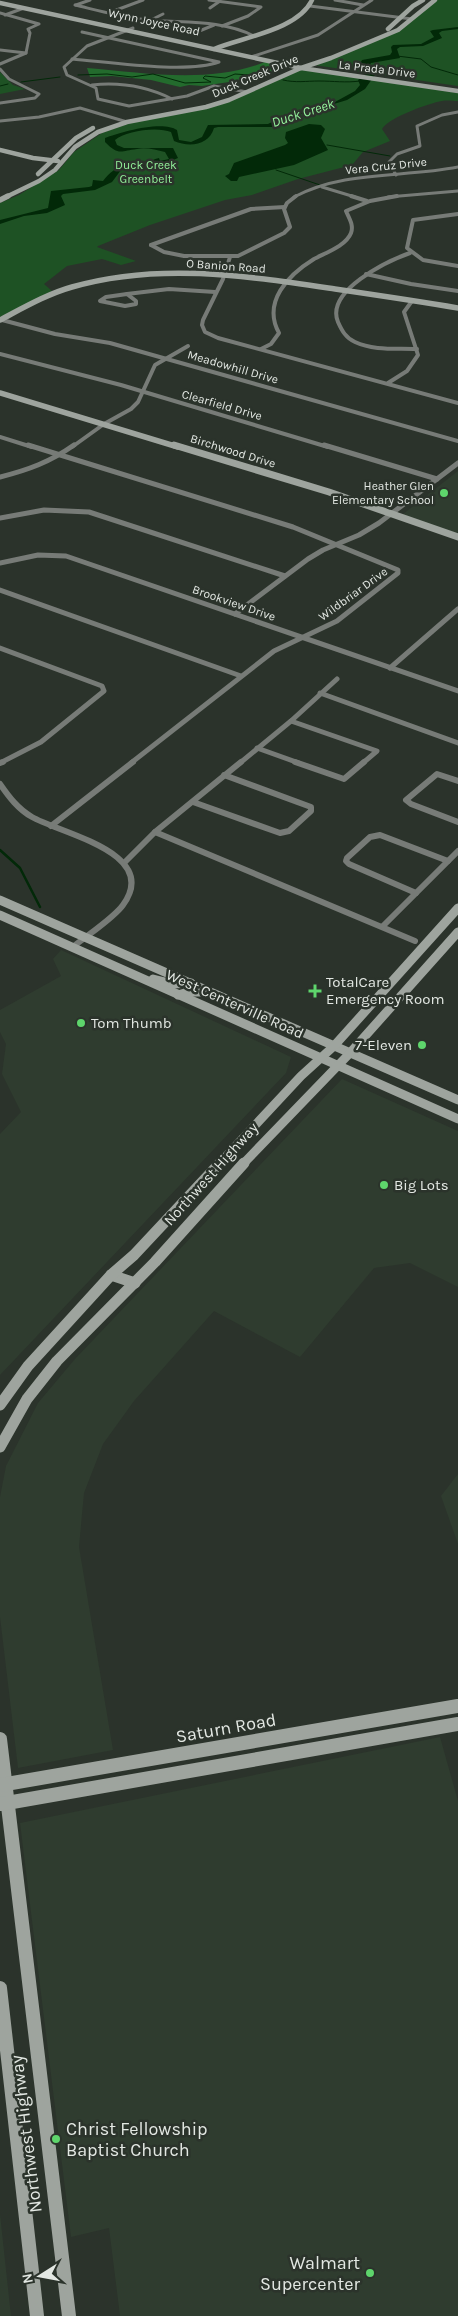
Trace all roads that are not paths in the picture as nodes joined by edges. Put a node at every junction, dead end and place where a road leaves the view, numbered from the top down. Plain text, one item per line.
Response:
1 (5, 0) edge
2 (90, 0) edge
3 (143, 0) edge
4 (209, 0) edge
5 (312, 0) edge
6 (335, 0) edge
7 (372, 0) edge
8 (423, 0) edge
9 (435, 0) edge
10 (220, 1) junction
11 (0, 3) edge
12 (364, 5) junction
13 (310, 6) junction
14 (24, 8) junction
15 (210, 8) dead end
16 (51, 10) junction
17 (354, 11) junction
18 (109, 13) junction
19 (164, 14) dead end
20 (0, 15) edge
21 (5, 15) junction
22 (402, 18) junction
23 (412, 19) junction
24 (151, 20) junction
25 (214, 24) junction
26 (222, 26) junction
27 (132, 28) junction
28 (127, 30) junction
29 (82, 32) dead end
30 (197, 32) dead end
31 (254, 36) junction
32 (112, 37) junction
33 (220, 47) junction
34 (213, 49) junction
35 (0, 50) edge
36 (26, 53) junction
37 (258, 55) junction
38 (251, 58) junction
39 (72, 59) junction
40 (0, 64) edge
41 (300, 66) junction
42 (0, 69) edge
43 (92, 85) junction
44 (239, 90) junction
45 (458, 90) edge
46 (247, 92) junction
47 (173, 99) junction
48 (0, 103) edge
49 (458, 112) edge
50 (119, 119) junction
51 (0, 121) edge
52 (126, 122) junction
53 (72, 139) junction
54 (84, 141) junction
55 (0, 150) edge
56 (54, 160) junction
57 (62, 161) junction
58 (458, 167) edge
59 (396, 175) junction
60 (322, 186) junction
61 (458, 192) edge
62 (0, 194) edge
63 (0, 200) edge
64 (367, 202) junction
65 (285, 207) junction
66 (458, 214) edge
67 (410, 253) junction
68 (230, 257) junction
69 (458, 266) edge
70 (224, 274) junction
71 (366, 274) junction
72 (289, 282) junction
73 (349, 291) junction
74 (458, 291) edge
75 (215, 292) junction
76 (127, 294) junction
77 (412, 301) junction
78 (458, 308) edge
79 (1, 320) edge
80 (188, 346) dead end
81 (417, 348) junction
82 (261, 349) junction
83 (0, 354) edge
84 (166, 358) junction
85 (388, 383) junction
86 (142, 392) junction
87 (0, 393) edge
88 (458, 395) edge
89 (450, 401) junction
90 (458, 403) edge
91 (104, 424) junction
92 (0, 437) edge
93 (458, 441) edge
94 (58, 456) junction
95 (458, 462) edge
96 (0, 477) edge
97 (438, 479) junction
98 (0, 511) edge
99 (390, 514) junction
100 (2, 517) edge
101 (458, 537) edge
102 (335, 545) junction
103 (0, 563) edge
104 (285, 576) junction
105 (0, 590) edge
106 (458, 609) edge
107 (236, 614) junction
108 (302, 637) junction
109 (0, 648) edge
110 (390, 668) junction
111 (241, 676) junction
112 (337, 679) dead end
113 (458, 691) edge
114 (320, 693) junction
115 (291, 721) junction
116 (458, 743) edge
117 (257, 748) junction
118 (0, 763) edge
119 (224, 775) junction
120 (458, 781) edge
121 (0, 784) edge
122 (193, 802) junction
123 (458, 822) edge
124 (52, 826) junction
125 (156, 832) junction
126 (458, 850) edge
127 (448, 861) junction
128 (125, 862) junction
129 (416, 893) junction
130 (0, 900) edge
131 (458, 908) edge
132 (0, 915) edge
133 (382, 926) junction
134 (458, 932) edge
135 (87, 936) junction
136 (415, 941) dead end
137 (73, 948) junction
138 (399, 972) junction
139 (135, 976) junction
140 (416, 979) junction
141 (193, 983) junction
142 (214, 992) junction
143 (178, 995) junction
144 (334, 1046) junction
145 (350, 1053) junction
146 (320, 1058) junction
147 (337, 1064) junction
148 (458, 1100) edge
149 (458, 1119) edge
150 (206, 1178) junction
151 (221, 1186) junction
152 (111, 1275) junction
153 (135, 1283) junction
154 (0, 1405) edge
155 (0, 1447) edge
156 (458, 1706) edge
157 (458, 1724) edge
158 (325, 1730) junction
159 (0, 1739) edge
160 (329, 1748) junction
161 (135, 1762) junction
162 (138, 1780) junction
163 (2, 1785) edge
164 (3, 1803) edge
165 (0, 1988) edge
166 (37, 2316) edge
167 (69, 2316) edge

1 - 16 main road, Wynn Joyce Road
2 - 18 street
3 - 18 street
4 - 10 street
5 - 13 main road
6 - 12 street
7 - 12 street
8 - 22 main road, Duck Creek Drive
9 - 23 main road, Duck Creek Drive
10 - 15 street
10 - 26 street
11 - 14 main road, Wynn Joyce Road
12 - 17 street
13 - 17 street
13 - 31 main road
14 - 16 main road
14 - 21 street
14 - 28 main road, Wynn Joyce Road
16 - 27 main road, Wynn Joyce Road
17 - 22 street
17 - 37 street
18 - 24 street
19 - 24 street
20 - 21 street
21 - 36 street
22 - 23 street
22 - 41 main road, Duck Creek Drive
23 - 41 main road, Duck Creek Drive
24 - 25 street
25 - 26 street
25 - 30 street
26 - 31 street
27 - 28 street
27 - 33 main road, Wynn Joyce Road
28 - 32 street
28 - 34 main road, Wynn Joyce Road
29 - 32 street
31 - 33 main road
32 - 39 street
32 - 39 street
33 - 34 main road
33 - 37 main road, Wynn Joyce Road
34 - 38 main road, Wynn Joyce Road
35 - 36 street
36 - 40 street
37 - 38 street
37 - 41 main road, Wynn Joyce Road
38 - 41 main road, Wynn Joyce Road
39 - 43 street
41 - 44 main road, Duck Creek Drive
41 - 45 main road, La Prada Drive
41 - 46 main road, Duck Creek Drive
42 - 48 street
43 - 47 street
43 - 47 street
44 - 46 street
44 - 47 street
44 - 50 main road, Duck Creek Drive
46 - 52 main road, Duck Creek Drive
49 - 59 street
50 - 51 street
50 - 52 street
50 - 53 main road, Duck Creek Drive
52 - 54 main road, Duck Creek Drive
53 - 54 main road
53 - 56 main road, Duck Creek Drive
54 - 57 main road, Duck Creek Drive
55 - 56 main road
56 - 57 main road
56 - 62 main road, Duck Creek Drive
57 - 63 main road, Duck Creek Drive
58 - 59 street, Vera Cruz Drive
59 - 60 street, Vera Cruz Drive
60 - 64 street
60 - 65 street, Vera Cruz Drive
61 - 64 street
64 - 72 street
65 - 68 street
65 - 68 street
66 - 67 street
67 - 69 street
67 - 71 street
68 - 70 street
70 - 72 main road, O Banion Road
70 - 75 street
70 - 79 main road, O Banion Road
71 - 73 street
71 - 74 street
72 - 73 main road, O Banion Road
72 - 82 street
73 - 77 main road, O Banion Road
73 - 81 street
75 - 76 street
75 - 82 street
76 - 76 street
77 - 78 main road, O Banion Road
77 - 81 street
79 - 84 street, Meadowhill Drive
80 - 84 street
81 - 85 street
82 - 85 street
83 - 86 street, Clearfield Drive
84 - 86 street
84 - 93 street, Meadowhill Drive
85 - 89 street
86 - 91 street
86 - 97 street, Clearfield Drive
87 - 91 main road, Birchwood Drive
88 - 89 street
89 - 90 street
91 - 94 street
91 - 99 main road, Birchwood Drive
92 - 94 street, Wildbriar Drive
94 - 96 street
94 - 102 street, Wildbriar Drive
95 - 97 street
97 - 99 street
98 - 100 street
99 - 101 main road, Birchwood Drive
99 - 102 street
100 - 104 street
102 - 104 street
102 - 108 street, Wildbriar Drive
103 - 107 street, Brookview Drive
104 - 107 street
105 - 111 street
106 - 110 street
107 - 108 street, Brookview Drive
108 - 110 street, Brookview Drive
108 - 111 street, Wildbriar Drive
109 - 118 street
110 - 113 street, Brookview Drive
111 - 124 street, Wildbriar Drive
112 - 114 street
114 - 115 street
114 - 116 street
115 - 117 street
115 - 117 street
117 - 119 street
119 - 122 street
119 - 122 street
120 - 123 street
121 - 124 street
122 - 125 street
124 - 128 street
125 - 128 street
125 - 133 street
126 - 127 street
127 - 129 street
127 - 129 street
128 - 135 street
129 - 133 street
130 - 135 main road, West Centerville Road
131 - 138 main road, Northwest Highway
132 - 137 main road, West Centerville Road
133 - 136 street
134 - 140 main road, Northwest Highway
135 - 137 street
135 - 141 main road, West Centerville Road
137 - 139 main road, West Centerville Road
138 - 140 main road
138 - 144 main road, Northwest Highway
139 - 141 main road
139 - 143 main road, West Centerville Road
140 - 145 main road, Northwest Highway
141 - 142 main road, West Centerville Road
142 - 143 main road
142 - 144 main road, West Centerville Road
143 - 146 main road, West Centerville Road
144 - 145 main road, West Centerville Road
144 - 146 main road, Northwest Highway
145 - 147 main road, Northwest Highway
145 - 148 main road, West Centerville Road
146 - 147 main road, West Centerville Road
146 - 150 main road, Northwest Highway
147 - 149 main road, West Centerville Road
147 - 151 main road, Northwest Highway
150 - 151 main road
150 - 152 main road, Northwest Highway
151 - 153 main road, Northwest Highway
152 - 153 main road
152 - 154 main road, Northwest Highway
153 - 155 main road, Northwest Highway
156 - 158 main road, Saturn Road
157 - 160 main road
158 - 160 main road
158 - 161 main road, Saturn Road
159 - 163 main road, Northwest Highway
160 - 162 main road
161 - 162 main road
161 - 163 main road, Saturn Road
162 - 164 main road
163 - 164 main road, Northwest Highway
164 - 167 main road, Northwest Highway
165 - 166 main road, Northwest Highway

